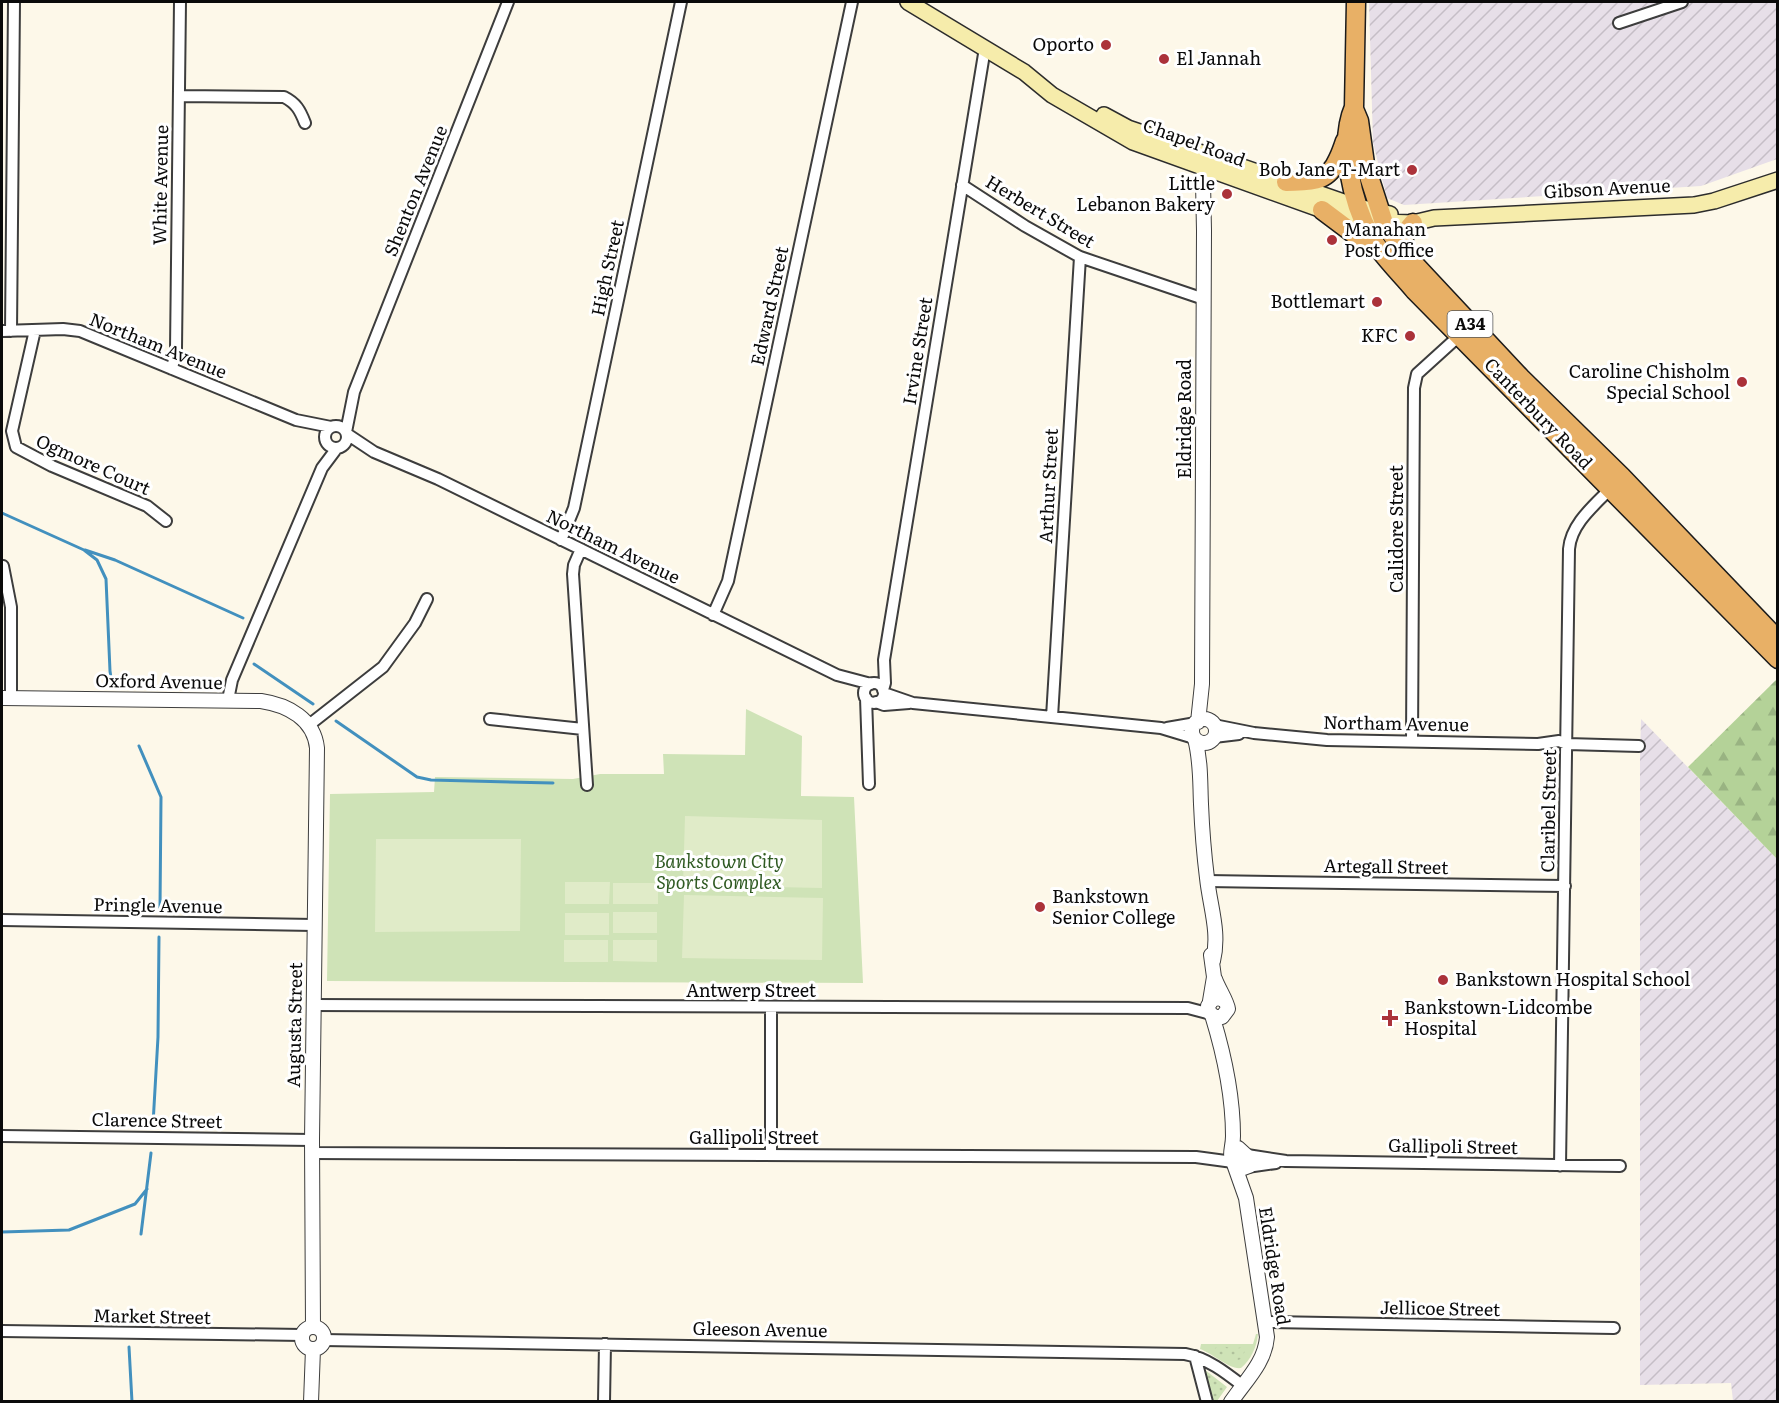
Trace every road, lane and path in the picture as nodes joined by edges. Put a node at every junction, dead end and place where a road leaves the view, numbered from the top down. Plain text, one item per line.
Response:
1 (14, 2) edge
2 (180, 2) edge
3 (508, 2) edge
4 (681, 2) edge
5 (852, 2) edge
6 (908, 2) edge
7 (1356, 2) edge
8 (1683, 2) edge
9 (1619, 23) dead end
10 (986, 48) junction
11 (179, 96) junction
12 (1353, 107) junction
13 (305, 123) dead end
14 (1348, 137) junction
15 (1205, 161) junction
16 (1778, 180) edge
17 (1286, 182) junction
18 (962, 185) junction
19 (1322, 210) junction
20 (1361, 214) junction
21 (1383, 218) junction
22 (1434, 218) junction
23 (1413, 223) junction
24 (1382, 251) junction
25 (1405, 254) junction
26 (1080, 257) junction
27 (1204, 299) junction
28 (35, 330) junction
29 (6, 331) edge
30 (1460, 335) junction
31 (172, 369) junction
32 (354, 392) junction
33 (296, 420) junction
34 (332, 426) junction
35 (346, 433) junction
36 (325, 440) junction
37 (338, 448) junction
38 (374, 452) junction
39 (322, 468) junction
40 (1616, 483) junction
41 (166, 521) dead end
42 (561, 540) junction
43 (581, 549) junction
44 (3, 566) dead end
45 (427, 599) dead end
46 (713, 615) junction
47 (1778, 640) edge
48 (1778, 659) edge
49 (884, 660) junction
50 (837, 675) junction
51 (872, 684) junction
52 (883, 691) junction
53 (6, 698) edge
54 (870, 699) junction
55 (228, 700) junction
56 (913, 703) junction
57 (1052, 717) junction
58 (490, 719) dead end
59 (309, 725) junction
60 (1161, 728) junction
61 (1207, 728) junction
62 (583, 729) junction
63 (1195, 738) junction
64 (1412, 742) junction
65 (1567, 744) junction
66 (1638, 746) dead end
67 (1201, 771) junction
68 (869, 784) dead end
69 (587, 785) dead end
70 (1207, 881) junction
71 (1564, 886) junction
72 (2, 920) edge
73 (314, 925) junction
74 (314, 1005) junction
75 (771, 1008) junction
76 (1215, 1008) junction
77 (2, 1136) edge
78 (312, 1146) junction
79 (771, 1155) junction
80 (1240, 1159) junction
81 (1560, 1166) junction
82 (1620, 1166) dead end
83 (1265, 1322) junction
84 (1614, 1328) dead end
85 (2, 1331) edge
86 (308, 1331) junction
87 (604, 1344) junction
88 (318, 1345) junction
89 (1196, 1356) junction
90 (1243, 1386) junction
91 (311, 1401) edge
92 (604, 1401) edge
93 (1207, 1401) edge
94 (1231, 1401) edge

1 - 29 street
2 - 11 street, White Avenue
3 - 32 street, Shenton Avenue
4 - 42 street, High Street
5 - 46 street, Edward Street
6 - 10 main road, Chapel Road
7 - 12 highway, Canterbury Road / A34
8 - 9 street
10 - 15 main road, Chapel Road
10 - 18 street, Irvine Street
11 - 13 street
11 - 31 street, White Avenue
12 - 14 highway, Canterbury Road / A34
12 - 21 highway, Canterbury Road / A34
14 - 17 highway
14 - 20 highway, Canterbury Road / A34
15 - 17 main road, Chapel Road
15 - 19 main road, Chapel Road
15 - 27 street, Eldridge Road
16 - 22 main road, Gibson Avenue
17 - 20 main road, Chapel Road
18 - 26 street, Herbert Street
18 - 49 street, Irvine Street
19 - 20 main road, Chapel Road
19 - 24 highway
20 - 21 main road, Gibson Avenue
20 - 24 highway, Canterbury Road / A34
21 - 22 main road, Gibson Avenue
21 - 23 main road, Gibson Avenue
21 - 25 highway, Canterbury Road / A34
22 - 23 main road, Gibson Avenue
23 - 25 highway
24 - 30 highway, Canterbury Road / A34
25 - 40 highway, Canterbury Road / A34
26 - 27 street, Herbert Street
26 - 57 street, Arthur Street
27 - 61 street, Eldridge Road
28 - 29 street, Northam Avenue
28 - 31 street, Northam Avenue
28 - 41 street, Ogmore Court
30 - 40 highway, Canterbury Road / A34
30 - 64 street, Calidore Street
31 - 33 street, Northam Avenue
32 - 34 street, Shenton Avenue
32 - 35 street, Shenton Avenue
33 - 34 street, Northam Avenue
33 - 36 street, Northam Avenue
34 - 35 street
34 - 36 street
35 - 37 street
35 - 38 street, Northam Avenue
36 - 37 street
36 - 39 street
37 - 38 street, Northam Avenue
37 - 39 street
38 - 42 street, Northam Avenue
39 - 55 street
40 - 47 highway, Canterbury Road / A34
40 - 48 highway, Canterbury Road / A34
40 - 65 street, Claribel Street
42 - 43 street, Northam Avenue
43 - 46 street, Northam Avenue
43 - 62 street
44 - 53 street
45 - 59 street
46 - 50 street, Northam Avenue
49 - 51 street, Irvine Street
49 - 52 street, Irvine Street
50 - 51 street, Northam Avenue
50 - 54 street, Northam Avenue
51 - 52 street
51 - 54 street
52 - 54 street
52 - 56 street, Northam Avenue
53 - 55 street, Oxford Avenue
54 - 56 street, Northam Avenue
54 - 68 street
55 - 59 street, Oxford Avenue
56 - 57 street, Northam Avenue
57 - 60 street, Northam Avenue
58 - 62 street
59 - 73 street, Augusta Street
60 - 61 street, Northam Avenue
60 - 63 street, Northam Avenue
61 - 63 street
61 - 64 street, Northam Avenue
61 - 67 street, Eldridge Road
62 - 69 street
63 - 67 street, Eldridge Road
64 - 65 street, Northam Avenue
65 - 66 street, Northam Avenue
65 - 71 street, Claribel Street
67 - 70 street, Eldridge Road
70 - 71 street, Artegall Street
70 - 76 street, Eldridge Road
71 - 81 street, Claribel Street
72 - 73 street, Pringle Avenue
73 - 74 street, Augusta Street
74 - 75 street, Antwerp Street
74 - 78 street, Augusta Street
75 - 76 street, Antwerp Street
75 - 79 street
76 - 80 street, Eldridge Road
77 - 78 street, Clarence Street
78 - 79 street, Gallipoli Street
78 - 86 street, Augusta Street
79 - 80 street, Gallipoli Street
80 - 81 street, Gallipoli Street
80 - 83 street, Eldridge Road
81 - 82 street, Gallipoli Street
83 - 84 street, Jellicoe Street
83 - 90 street, Eldridge Road
85 - 86 street, Market Street
86 - 88 street
87 - 88 street, Gleeson Avenue
87 - 89 street, Gleeson Avenue
87 - 92 street
88 - 91 street
89 - 90 street, Gleeson Avenue
89 - 93 street
90 - 94 street, Eldridge Road

